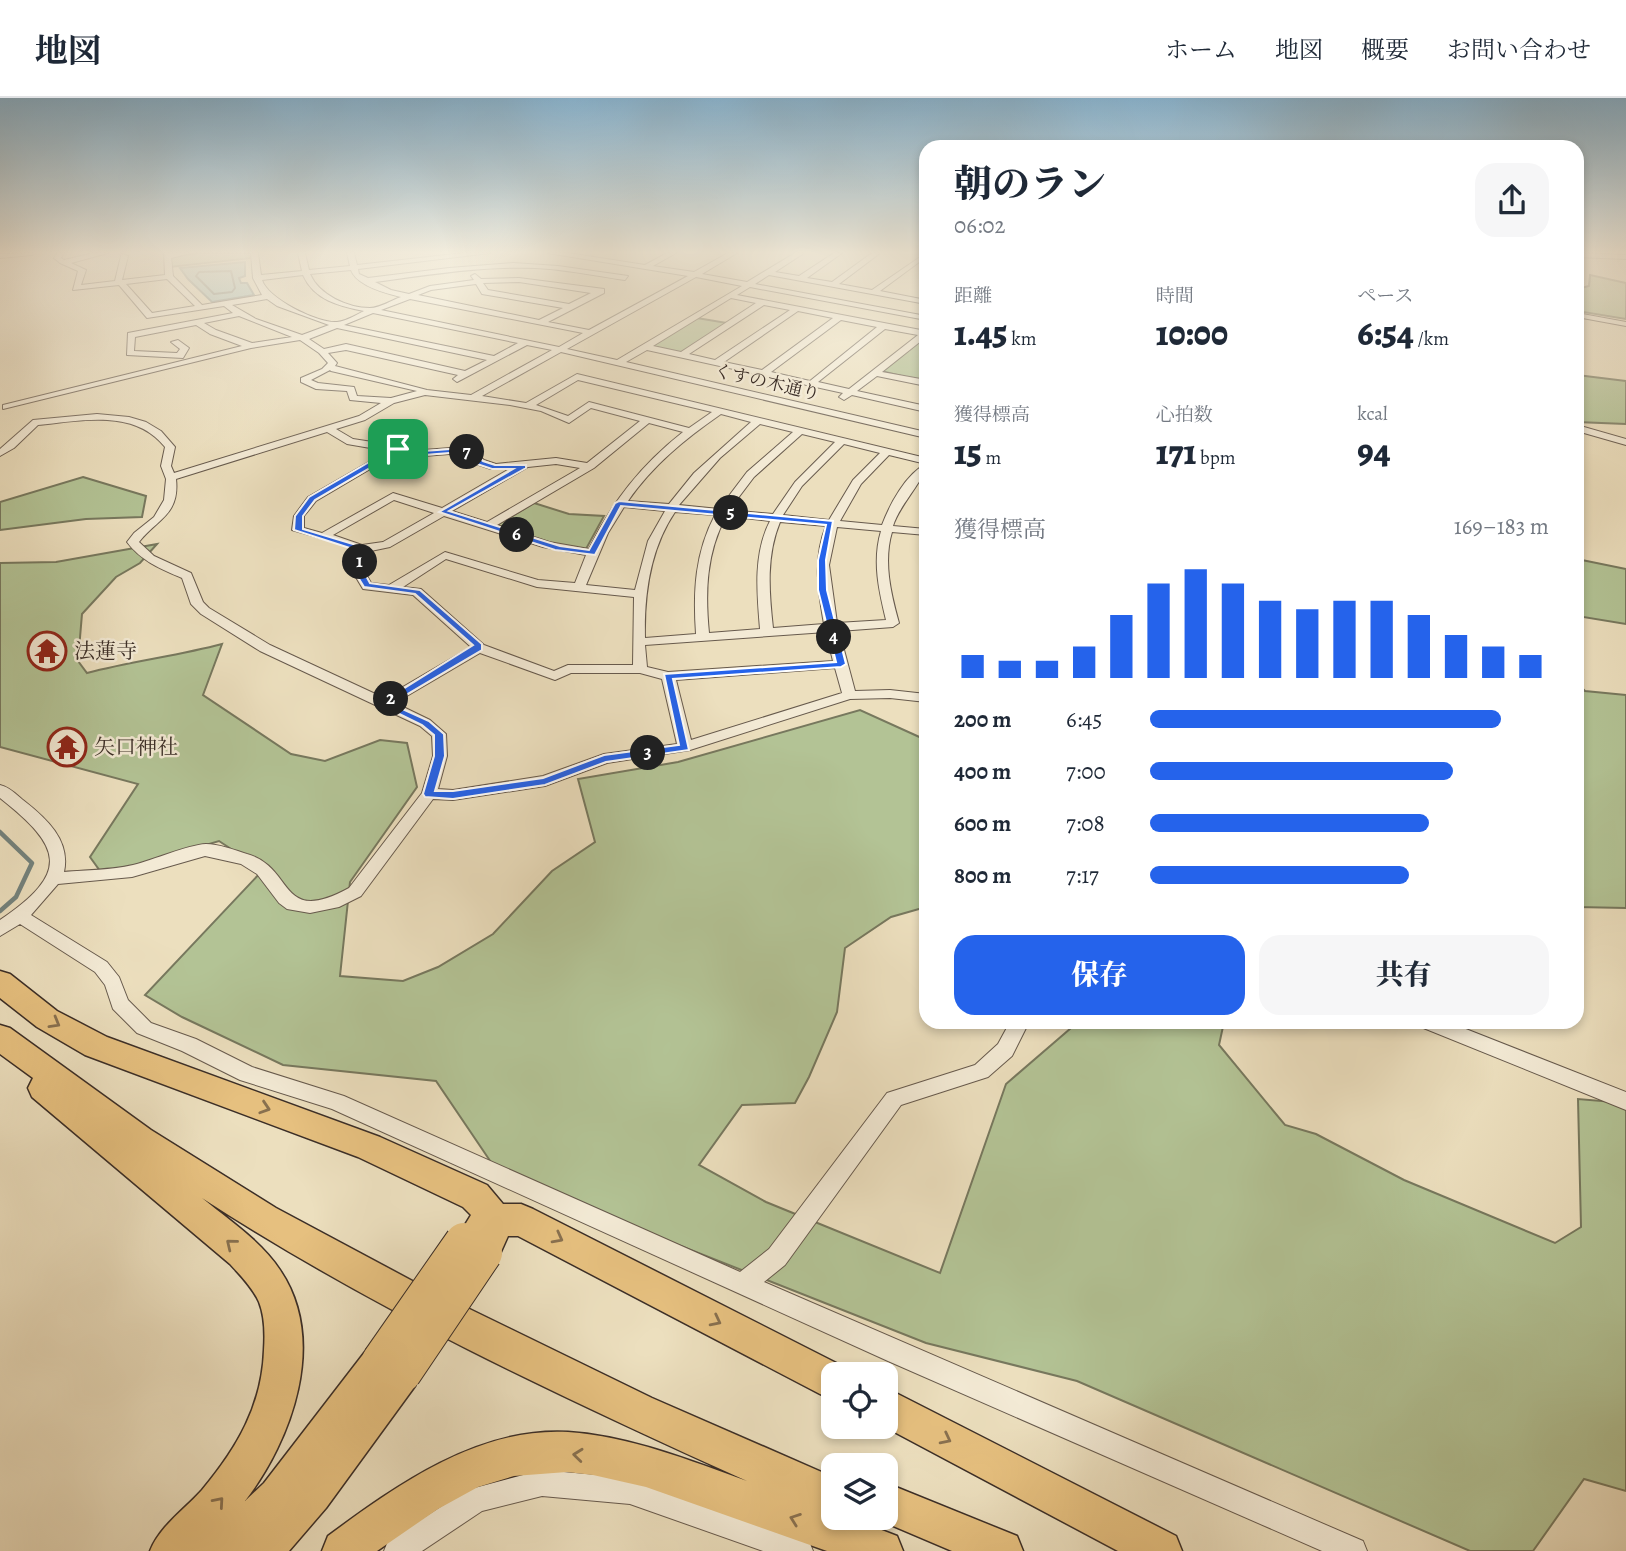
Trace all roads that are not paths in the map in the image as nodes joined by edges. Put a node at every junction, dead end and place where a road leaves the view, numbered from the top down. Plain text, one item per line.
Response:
1 (203, 321) edge
2 (252, 321) edge
3 (322, 321) edge
4 (347, 321) edge
5 (419, 321) edge
6 (535, 321) edge
7 (616, 321) edge
8 (620, 321) edge
9 (690, 321) edge
10 (734, 321) edge
11 (779, 321) edge
12 (835, 321) edge
13 (858, 321) edge
14 (1609, 321) edge
15 (197, 322) junction
16 (541, 322) joint
17 (1626, 324) edge
18 (337, 325) junction
19 (883, 326) junction
20 (213, 332) junction
21 (919, 332) edge
22 (593, 333) junction
23 (201, 335) dead end
24 (306, 337) junction
25 (919, 338) edge
26 (188, 339) dead end
27 (526, 343) junction
28 (251, 346) junction
29 (647, 347) junction
30 (325, 351) junction
31 (566, 351) junction
32 (682, 355) junction
33 (495, 359) junction
34 (619, 363) junction
35 (716, 363) junction
36 (331, 368) junction
37 (764, 373) junction
38 (876, 373) junction
39 (466, 374) junction
40 (919, 382) edge
41 (811, 384) junction
42 (429, 392) junction
43 (851, 393) junction
44 (474, 397) junction
45 (490, 398) junction
46 (391, 401) junction
47 (3, 406) edge
48 (527, 406) junction
49 (919, 408) edge
50 (720, 411) junction
51 (826, 411) junction
52 (16, 413) dead end
53 (648, 421) junction
54 (758, 421) junction
55 (327, 428) junction
56 (800, 430) junction
57 (1584, 430) edge
58 (691, 431) junction
59 (919, 433) edge
60 (842, 441) junction
61 (1626, 442) edge
62 (398, 449) junction
63 (886, 452) junction
64 (0, 453) edge
65 (919, 459) edge
66 (523, 466) junction
67 (590, 466) junction
68 (919, 474) edge
69 (173, 477) junction
70 (619, 503) junction
71 (671, 508) junction
72 (443, 512) junction
73 (722, 513) junction
74 (776, 518) junction
75 (830, 523) junction
76 (488, 526) junction
77 (885, 528) junction
78 (919, 531) edge
79 (324, 536) junction
80 (360, 549) junction
81 (592, 553) junction
82 (394, 587) junction
83 (579, 588) junction
84 (640, 594) junction
85 (831, 628) junction
86 (767, 632) junction
87 (703, 636) junction
88 (639, 642) junction
89 (479, 648) junction
90 (841, 664) junction
91 (640, 669) junction
92 (668, 676) junction
93 (849, 695) junction
94 (919, 697) edge
95 (384, 704) junction
96 (685, 747) junction
97 (0, 790) edge
98 (429, 794) junction
99 (52, 879) junction
100 (20, 916) junction
101 (0, 929) edge
102 (0, 982) edge
103 (0, 1023) edge
104 (1016, 1029) edge
105 (1446, 1029) edge
106 (0, 1037) edge
107 (0, 1053) edge
108 (1626, 1101) edge
109 (481, 1238) junction
110 (743, 1284) junction
111 (391, 1367) junction
112 (821, 1375) edge
113 (898, 1414) edge
114 (821, 1476) edge
115 (821, 1493) edge
116 (898, 1508) edge
117 (898, 1524) edge
118 (171, 1551) edge
119 (223, 1551) edge
120 (261, 1551) edge
121 (343, 1551) edge
122 (398, 1551) edge
123 (799, 1551) edge
124 (882, 1551) edge
125 (962, 1551) edge
126 (1002, 1551) edge
127 (1161, 1551) edge
128 (1353, 1551) edge

1 - 15 street
2 - 24 street
3 - 18 street
4 - 18 street
5 - 27 street, くすの木通り
6 - 16 street
7 - 22 street
8 - 31 street
9 - 29 street
10 - 32 street
11 - 35 street
12 - 37 street
13 - 19 street
14 - 17 street
15 - 20 street
15 - 26 street
16 - 22 street
18 - 24 street
18 - 33 street
19 - 21 street
19 - 41 street
20 - 23 street
20 - 28 street
22 - 31 street
24 - 28 street
24 - 30 street
25 - 38 street
27 - 31 street, くすの木通り
27 - 33 street
28 - 47 street
29 - 32 street
29 - 34 street
30 - 36 street
30 - 39 street
31 - 34 street, くすの木通り
31 - 44 street
31 - 45 street
32 - 35 street
33 - 39 street
34 - 51 street, くすの木通り
35 - 37 street
36 - 42 street
36 - 46 street
37 - 41 street
38 - 40 street
38 - 43 street
39 - 42 street
41 - 43 street
42 - 44 street
42 - 46 street
43 - 49 street
43 - 51 street
44 - 45 street
45 - 48 street
46 - 55 street
47 - 52 street
48 - 50 street
48 - 53 street
50 - 54 street
50 - 58 street
51 - 59 street, くすの木通り
53 - 58 street
53 - 67 street
54 - 56 street
54 - 71 street
55 - 62 street
55 - 69 street
56 - 60 street
56 - 73 street
57 - 61 street
58 - 70 street
60 - 63 street
60 - 74 street
62 - 66 street
62 - 79 street
63 - 65 street
63 - 75 street
64 - 69 street
66 - 67 street
66 - 72 street
67 - 76 street
68 - 77 street
69 - 95 street
70 - 71 street
70 - 81 street
71 - 73 street
71 - 84 street
72 - 76 street
72 - 79 street
72 - 80 street
73 - 74 street
73 - 87 street
74 - 75 street
74 - 86 street
75 - 77 street
75 - 85 street
76 - 81 street
77 - 78 street
77 - 85 street
79 - 80 street
80 - 82 street
81 - 83 street
82 - 83 street
82 - 89 street
83 - 84 street
84 - 88 street
85 - 86 street
85 - 90 street
86 - 87 street
87 - 88 street
88 - 91 street
89 - 91 street
89 - 95 street
90 - 92 street
90 - 93 street
91 - 92 street
92 - 96 street
93 - 94 street
93 - 96 street
95 - 98 street
96 - 98 street
97 - 99 street
98 - 99 street
99 - 100 street
100 - 101 street
100 - 110 street
102 -> 109 highway
103 - 114 highway
104 - 110 street
105 - 108 street
106 - 115 highway
118 -> 107 highway
109 - 111 highway, bridge
109 -> 112 highway
110 - 128 street
111 - 119 highway
111 - 120 highway
113 -> 127 highway
116 - 126 highway
117 - 125 highway
124 -> 121 highway
122 - 123 street

